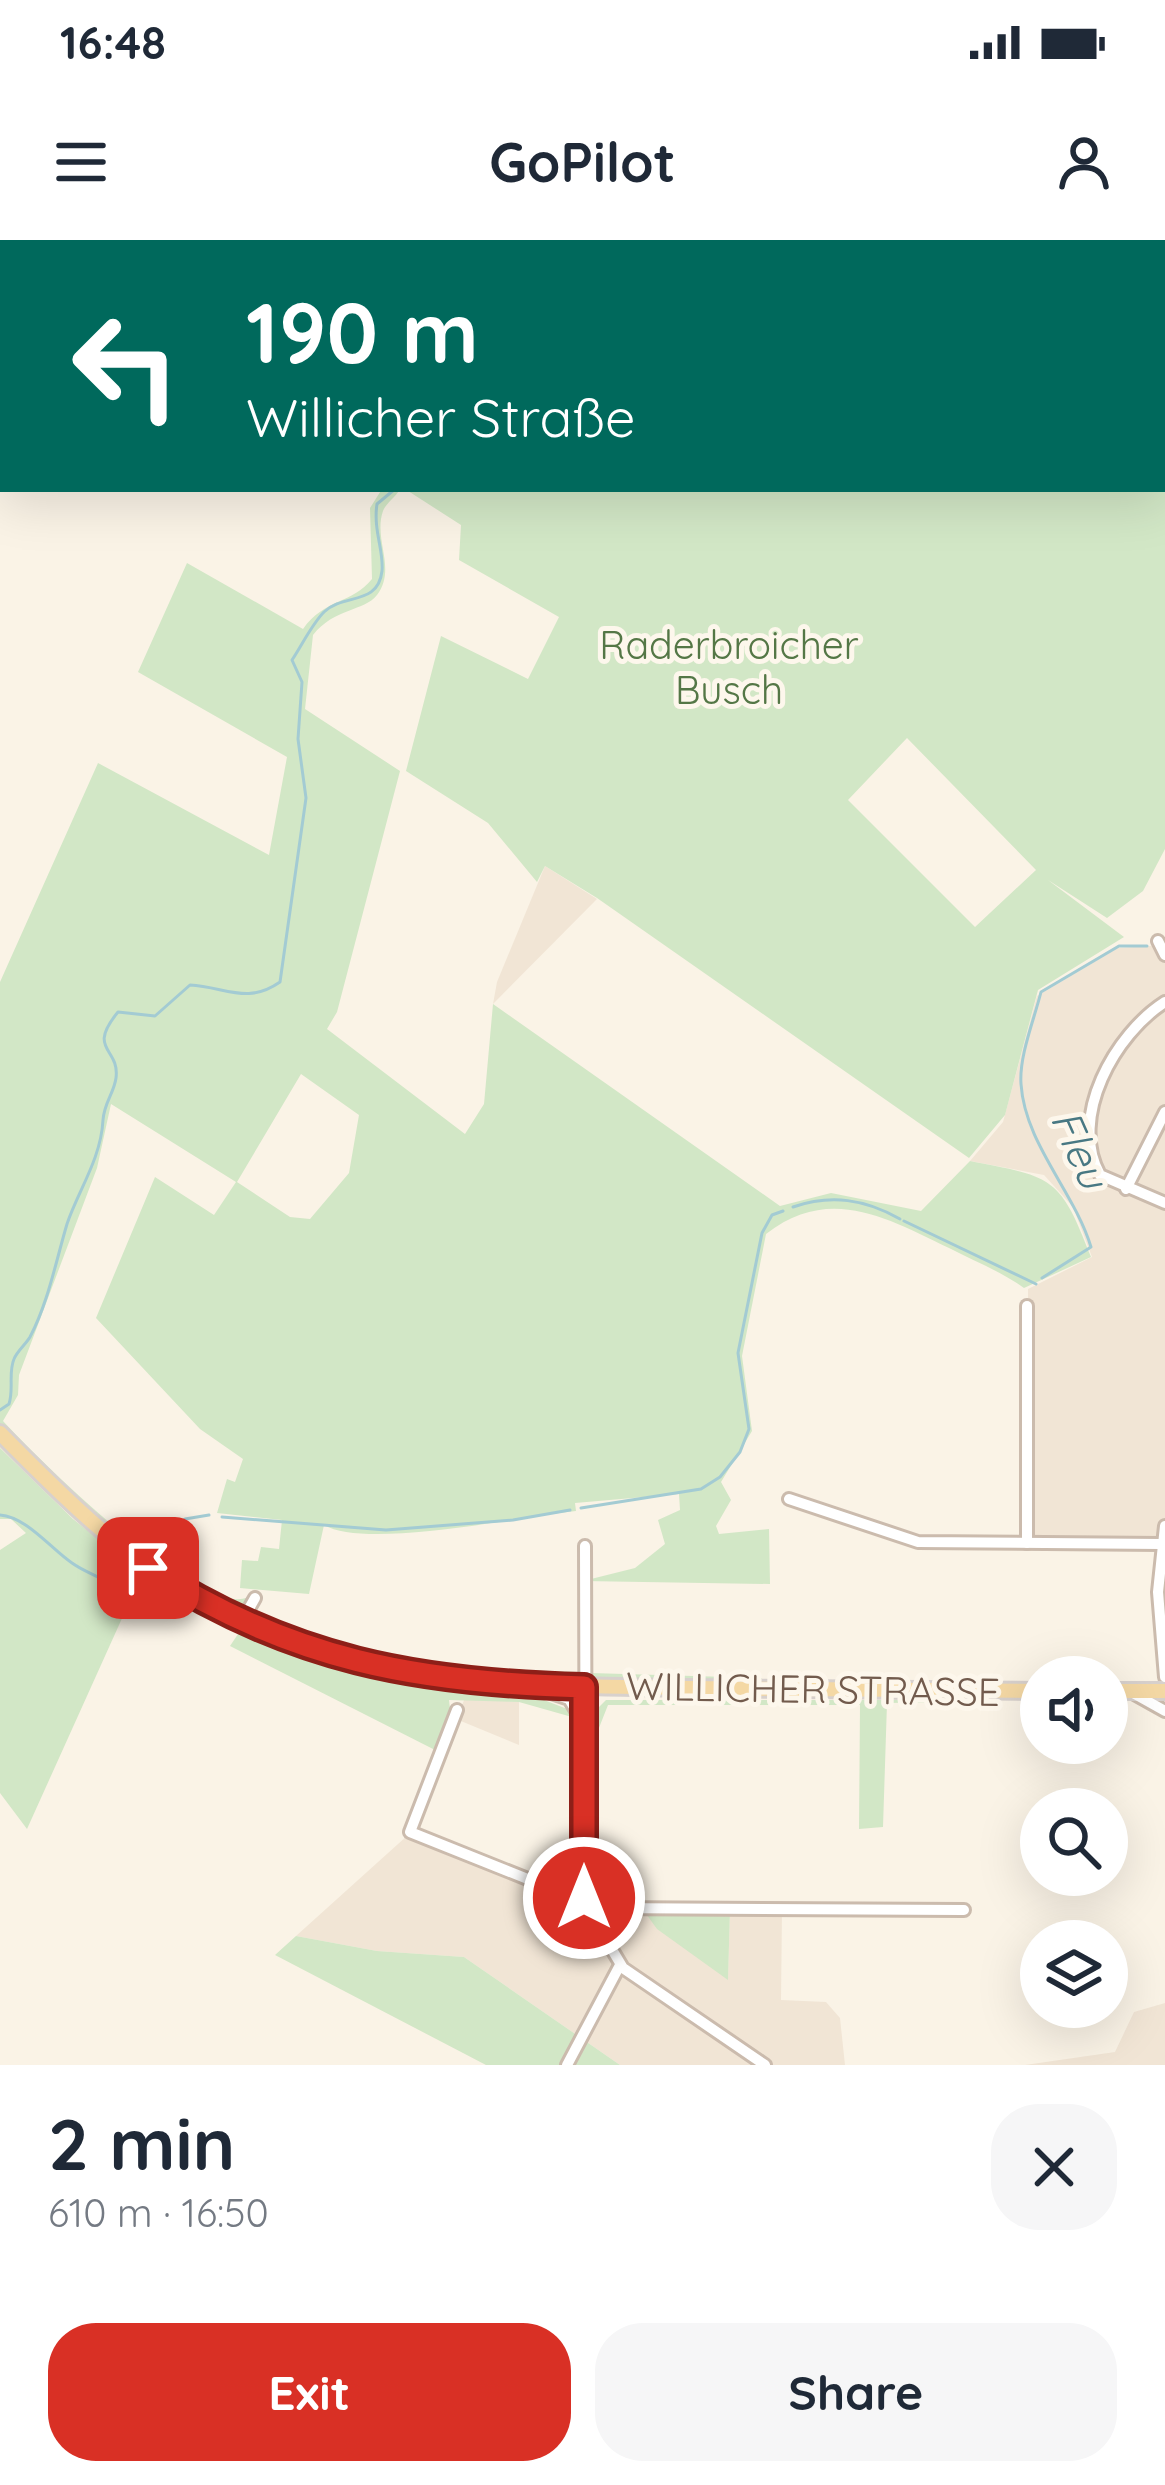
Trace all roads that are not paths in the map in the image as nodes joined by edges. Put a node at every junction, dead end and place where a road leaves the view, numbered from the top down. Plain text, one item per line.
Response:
1 (1158, 940) dead end
2 (1165, 955) edge
3 (1165, 1002) edge
4 (1165, 1112) edge
5 (1126, 1189) junction
6 (1165, 1204) edge
7 (1027, 1306) dead end
8 (0, 1433) edge
9 (789, 1499) dead end
10 (1165, 1526) edge
11 (1027, 1543) junction
12 (1162, 1544) junction
13 (585, 1546) dead end
14 (255, 1598) dead end
15 (242, 1621) junction
16 (1164, 1662) edge
17 (1165, 1677) edge
18 (527, 1685) junction
19 (584, 1687) junction
20 (1020, 1691) edge
21 (1128, 1691) joint
22 (1165, 1691) edge
23 (457, 1710) dead end
24 (1165, 1711) edge
25 (585, 1728) junction
26 (586, 1906) junction
27 (964, 1910) dead end
28 (620, 1965) junction
29 (567, 2065) edge
30 (765, 2065) edge

1 - 2 street
3 - 5 street
4 - 5 street
5 - 6 street
7 - 11 street
8 - 15 main road, WILLICHER STRASSE
9 - 11 street
10 - 12 street
11 - 12 street
12 - 16 street
13 - 19 street, WILLICHER STRASSE
14 - 15 street
15 - 18 main road, WILLICHER STRASSE
16 - 17 street
18 - 19 main road, WILLICHER STRASSE
18 - 25 street
19 - 20 main road, WILLICHER STRASSE
19 - 25 street
21 - 22 main road
21 - 24 street
23 - 26 street
25 - 26 street
26 - 27 street
26 - 28 street
28 - 29 street
28 - 30 street

